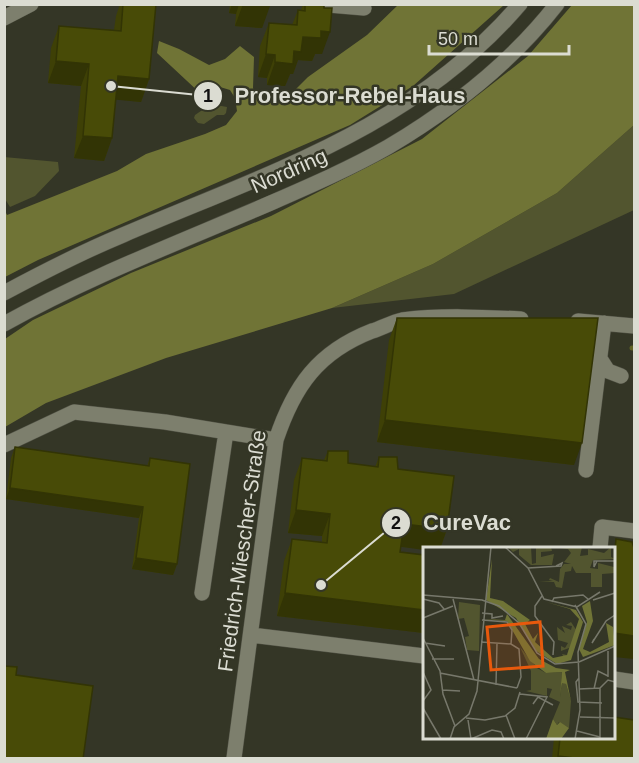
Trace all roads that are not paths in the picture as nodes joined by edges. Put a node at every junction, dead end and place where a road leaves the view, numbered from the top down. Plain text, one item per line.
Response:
1 (31, 4) edge
2 (316, 4) edge
3 (520, 4) edge
4 (557, 4) edge
5 (364, 8) dead end
6 (4, 18) edge
7 (4, 293) edge
8 (538, 319) edge
9 (561, 320) edge
10 (604, 323) junction
11 (4, 324) edge
12 (634, 326) edge
13 (599, 357) junction
14 (621, 376) dead end
15 (226, 432) junction
16 (276, 440) junction
17 (4, 445) edge
18 (586, 470) dead end
19 (634, 531) edge
20 (600, 547) edge
21 (202, 593) dead end
22 (251, 635) junction
23 (423, 656) edge
24 (615, 679) edge
25 (634, 682) edge
26 (234, 759) edge

1 - 6 street
2 - 5 street
3 - 7 street, Nordring
4 - 11 street, Nordring
8 - 16 street, Friedrich-Miescher-Straße
9 - 10 street
10 - 12 street
10 - 13 street
13 - 14 street
13 - 18 street
15 - 16 street
15 - 17 street
15 - 21 street
16 - 22 street, Friedrich-Miescher-Straße
19 - 20 street
22 - 23 street
22 - 26 street, Friedrich-Miescher-Straße
24 - 25 street

